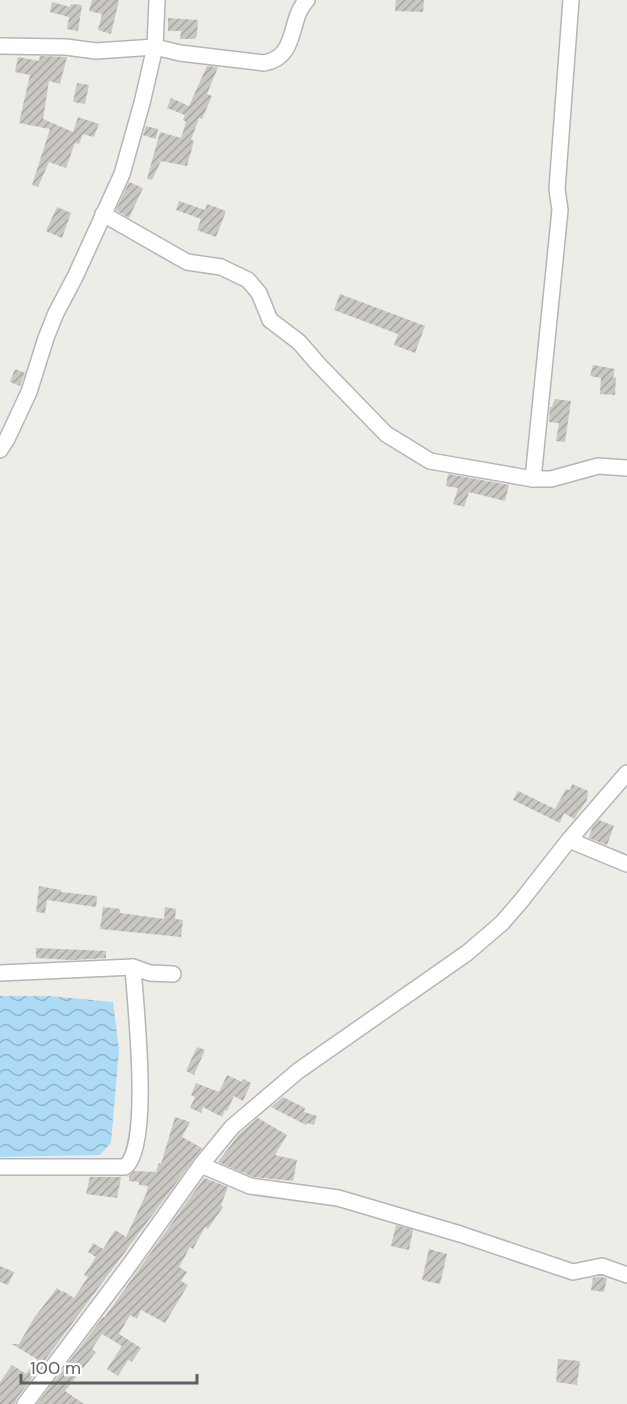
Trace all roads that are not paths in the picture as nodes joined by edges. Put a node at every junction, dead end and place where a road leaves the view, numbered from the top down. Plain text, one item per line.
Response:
1 (157, 0) edge
2 (307, 0) edge
3 (571, 0) edge
4 (0, 46) edge
5 (155, 47) junction
6 (103, 214) junction
7 (0, 450) edge
8 (627, 468) edge
9 (533, 479) junction
10 (627, 773) edge
11 (569, 840) junction
12 (627, 864) edge
13 (133, 967) junction
14 (0, 973) edge
15 (173, 974) dead end
16 (201, 1164) junction
17 (0, 1167) edge
18 (627, 1275) edge
19 (25, 1404) edge

1 - 5 street
2 - 5 street
3 - 9 street
4 - 5 street
5 - 6 street
6 - 7 street
6 - 9 street
8 - 9 street
10 - 11 street
11 - 12 street
11 - 16 street
13 - 14 street
13 - 15 street
13 - 17 street
16 - 18 street
16 - 19 street

